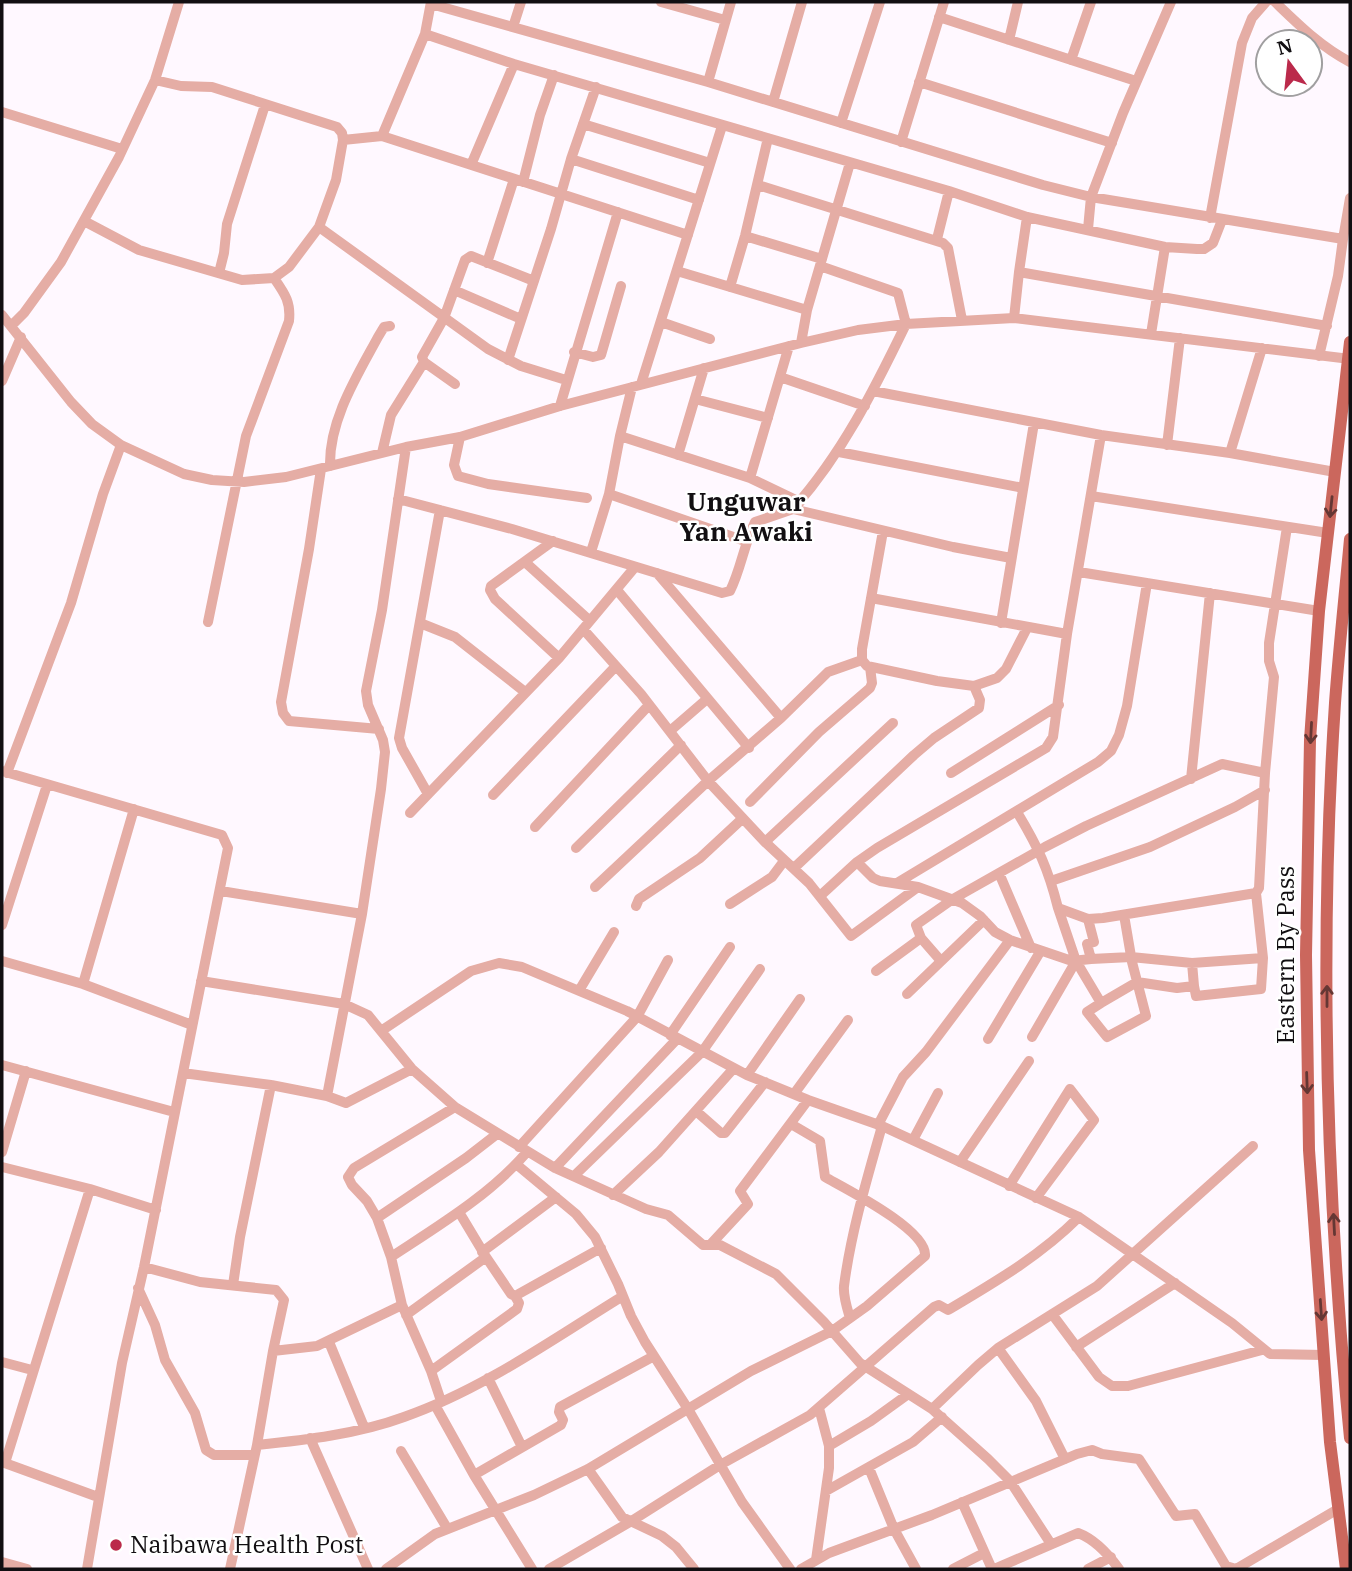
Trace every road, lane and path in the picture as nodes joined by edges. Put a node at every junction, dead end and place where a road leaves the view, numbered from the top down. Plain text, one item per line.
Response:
1 (179, 2) edge
2 (521, 2) edge
3 (661, 2) edge
4 (731, 2) edge
5 (802, 2) edge
6 (880, 2) edge
7 (944, 2) edge
8 (1018, 2) edge
9 (1091, 2) edge
10 (1171, 2) edge
11 (1266, 2) edge
12 (1275, 2) edge
13 (431, 3) edge
14 (939, 17) junction
15 (725, 20) junction
16 (513, 27) junction
17 (425, 34) junction
18 (1009, 40) junction
19 (1071, 60) junction
20 (1350, 62) edge
21 (514, 64) junction
22 (554, 75) junction
23 (155, 79) junction
24 (1136, 81) junction
25 (708, 82) junction
26 (919, 82) junction
27 (596, 88) junction
28 (773, 102) junction
29 (265, 104) junction
30 (2, 112) edge
31 (841, 123) junction
32 (583, 124) junction
33 (722, 126) junction
34 (382, 136) junction
35 (768, 138) junction
36 (343, 139) junction
37 (901, 142) junction
38 (1112, 143) junction
39 (122, 149) junction
40 (571, 159) junction
41 (710, 163) junction
42 (850, 163) junction
43 (471, 165) junction
44 (518, 181) junction
45 (758, 185) junction
46 (949, 191) junction
47 (562, 195) junction
48 (1091, 197) junction
49 (1350, 198) edge
50 (699, 200) junction
51 (836, 210) junction
52 (618, 212) junction
53 (1027, 217) junction
54 (1210, 218) junction
55 (1222, 220) junction
56 (84, 221) junction
57 (319, 227) junction
58 (1087, 229) junction
59 (688, 234) junction
60 (746, 236) junction
61 (937, 239) junction
62 (1343, 239) junction
63 (1165, 247) junction
64 (487, 262) junction
65 (821, 263) junction
66 (677, 271) junction
67 (1019, 272) junction
68 (219, 273) junction
69 (274, 278) junction
70 (534, 281) junction
71 (621, 286) dead end
72 (730, 287) junction
73 (454, 290) junction
74 (1156, 298) junction
75 (807, 310) junction
76 (2, 314) edge
77 (444, 318) junction
78 (522, 318) junction
79 (1014, 318) junction
80 (962, 320) junction
81 (661, 322) junction
82 (906, 324) junction
83 (12, 325) junction
84 (390, 326) dead end
85 (1326, 326) junction
86 (1151, 334) junction
87 (21, 337) junction
88 (1180, 338) junction
89 (710, 339) dead end
90 (1350, 342) edge
91 (802, 343) junction
92 (789, 346) junction
93 (1262, 348) junction
94 (574, 352) junction
95 (1319, 356) junction
96 (1349, 359) edge
97 (508, 360) junction
98 (424, 362) junction
99 (704, 368) junction
100 (780, 377) junction
101 (566, 380) junction
102 (2, 381) edge
103 (455, 384) dead end
104 (637, 386) junction
105 (873, 391) junction
106 (695, 399) junction
107 (559, 406) junction
108 (865, 406) junction
109 (768, 418) junction
110 (1034, 423) junction
111 (1101, 435) junction
112 (620, 436) junction
113 (460, 437) junction
114 (1167, 444) junction
115 (121, 445) junction
116 (406, 447) junction
117 (839, 452) junction
118 (382, 453) junction
119 (1230, 453) junction
120 (678, 454) junction
121 (325, 467) junction
122 (1335, 472) junction
123 (750, 478) junction
124 (237, 481) junction
125 (1023, 488) junction
126 (609, 494) junction
127 (1091, 496) junction
128 (587, 498) dead end
129 (398, 499) junction
130 (796, 506) junction
131 (440, 510) junction
132 (1287, 527) junction
133 (883, 531) junction
134 (1328, 533) junction
135 (1350, 539) edge
136 (553, 541) junction
137 (746, 541) junction
138 (591, 552) junction
139 (1011, 558) junction
140 (525, 562) junction
141 (635, 568) junction
142 (1079, 572) junction
143 (657, 573) junction
144 (1147, 583) junction
145 (617, 590) junction
146 (1210, 593) junction
147 (871, 598) junction
148 (1274, 603) junction
149 (1319, 611) junction
150 (208, 622) dead end
151 (1002, 623) junction
152 (420, 624) junction
153 (587, 625) junction
154 (1027, 628) junction
155 (1067, 634) junction
156 (559, 658) junction
157 (866, 663) junction
158 (616, 666) junction
159 (974, 686) junction
160 (525, 692) junction
161 (707, 699) junction
162 (649, 705) junction
163 (1059, 705) junction
164 (781, 718) junction
165 (893, 723) dead end
166 (379, 729) junction
167 (670, 731) junction
168 (681, 745) junction
169 (749, 748) junction
170 (4, 772) edge
171 (1265, 772) junction
172 (951, 773) dead end
173 (1191, 779) junction
174 (708, 781) junction
175 (47, 785) junction
176 (1265, 790) junction
177 (428, 794) junction
178 (493, 795) dead end
179 (750, 802) dead end
180 (134, 809) junction
181 (1017, 812) junction
182 (410, 813) dead end
183 (742, 818) junction
184 (535, 827) dead end
185 (765, 842) junction
186 (576, 848) dead end
187 (1040, 850) junction
188 (784, 860) junction
189 (857, 862) junction
190 (794, 868) junction
191 (999, 873) junction
192 (1051, 881) junction
193 (897, 883) junction
194 (595, 887) dead end
195 (918, 887) junction
196 (221, 891) junction
197 (1256, 893) junction
198 (820, 896) junction
199 (953, 899) junction
200 (730, 904) dead end
201 (636, 906) dead end
202 (1058, 908) junction
203 (362, 914) junction
204 (1124, 915) junction
205 (1088, 919) junction
206 (984, 920) junction
207 (2, 925) edge
208 (614, 932) dead end
209 (921, 938) junction
210 (1010, 940) junction
211 (730, 947) dead end
212 (1036, 950) junction
213 (1131, 957) junction
214 (1263, 958) junction
215 (1091, 959) junction
216 (668, 960) dead end
217 (2, 961) edge
218 (941, 961) junction
219 (1076, 961) junction
220 (1192, 963) junction
221 (760, 969) dead end
222 (876, 971) dead end
223 (201, 981) junction
224 (1137, 982) junction
225 (83, 984) junction
226 (1194, 986) junction
227 (580, 989) junction
228 (906, 994) dead end
229 (800, 999) dead end
230 (1101, 1003) junction
231 (344, 1004) junction
232 (637, 1017) junction
233 (848, 1020) dead end
234 (192, 1025) junction
235 (381, 1031) junction
236 (674, 1037) junction
237 (1032, 1037) dead end
238 (988, 1039) dead end
239 (702, 1052) junction
240 (1030, 1061) dead end
241 (2, 1065) edge
242 (734, 1068) junction
243 (412, 1069) junction
244 (26, 1071) junction
245 (183, 1073) junction
246 (747, 1075) junction
247 (765, 1082) junction
248 (271, 1085) junction
249 (938, 1093) dead end
250 (794, 1094) junction
251 (327, 1096) junction
252 (808, 1100) junction
253 (455, 1107) junction
254 (696, 1111) junction
255 (174, 1112) junction
256 (791, 1124) junction
257 (880, 1125) junction
258 (497, 1134) junction
259 (913, 1140) junction
260 (1253, 1146) dead end
261 (523, 1149) junction
262 (2, 1152) edge
263 (960, 1162) junction
264 (516, 1164) junction
265 (2, 1167) edge
266 (555, 1168) junction
267 (574, 1177) junction
268 (1009, 1186) junction
269 (90, 1189) junction
270 (613, 1195) junction
271 (556, 1197) junction
272 (862, 1197) junction
273 (1036, 1198) junction
274 (156, 1210) junction
275 (459, 1212) junction
276 (1079, 1217) junction
277 (377, 1218) junction
278 (712, 1244) junction
279 (601, 1248) junction
280 (1132, 1254) junction
281 (484, 1255) junction
282 (391, 1257) junction
283 (144, 1267) junction
284 (1175, 1283) junction
285 (233, 1285) junction
286 (138, 1288) junction
287 (515, 1296) junction
288 (623, 1296) junction
289 (404, 1310) junction
290 (1052, 1314) junction
291 (850, 1318) junction
292 (832, 1331) junction
293 (329, 1342) junction
294 (1076, 1347) junction
295 (998, 1348) junction
296 (1262, 1350) junction
297 (273, 1351) junction
298 (1324, 1355) junction
299 (653, 1356) junction
300 (2, 1362) edge
301 (865, 1367) junction
302 (32, 1370) junction
303 (431, 1371) junction
304 (488, 1378) junction
305 (907, 1395) junction
306 (438, 1403) junction
307 (819, 1408) junction
308 (688, 1409) junction
309 (932, 1409) junction
310 (942, 1418) junction
311 (364, 1427) junction
312 (310, 1438) junction
313 (1350, 1438) edge
314 (829, 1446) junction
315 (522, 1447) junction
316 (256, 1450) junction
317 (401, 1451) dead end
318 (1065, 1459) junction
319 (4, 1462) edge
320 (720, 1465) junction
321 (869, 1468) junction
322 (588, 1469) junction
323 (474, 1475) junction
324 (1010, 1481) junction
325 (827, 1490) junction
326 (98, 1497) junction
327 (962, 1502) junction
328 (1338, 1509) junction
329 (495, 1510) junction
330 (630, 1522) junction
331 (447, 1528) junction
332 (894, 1530) junction
333 (1051, 1544) junction
334 (984, 1553) junction
335 (1111, 1557) junction
336 (816, 1560) junction
337 (2, 1562) edge
338 (393, 1567) edge
339 (27, 1569) edge
340 (87, 1569) edge
341 (230, 1569) edge
342 (368, 1569) edge
343 (532, 1569) edge
344 (549, 1569) edge
345 (694, 1569) edge
346 (789, 1569) edge
347 (801, 1569) edge
348 (916, 1569) edge
349 (953, 1569) edge
350 (993, 1569) edge
351 (1088, 1569) edge
352 (1119, 1569) edge
353 (1346, 1569) edge

1 - 23 street
2 - 16 street
3 - 15 street
4 - 15 street
5 - 28 street
6 - 31 street
7 - 14 street
8 - 18 street
9 - 19 street
10 - 24 street
11 - 54 street
12 - 20 street
13 - 16 street
13 - 17 street
14 - 18 street
14 - 26 street
15 - 25 street
16 - 25 street
17 - 21 street
17 - 34 street
18 - 19 street
19 - 24 street
21 - 22 street
21 - 43 street
22 - 27 street
22 - 44 street
23 - 29 street
23 - 39 street
24 - 38 street
25 - 28 street
26 - 37 street
26 - 38 street
27 - 32 street
27 - 33 street
28 - 31 street
29 - 36 street
29 - 68 street
30 - 39 street
31 - 37 street
32 - 40 street
32 - 41 street
33 - 35 street
33 - 41 street
34 - 36 street
34 - 43 street
35 - 42 street
35 - 45 street
36 - 57 street
37 - 48 street
38 - 48 street
39 - 56 street
40 - 47 street
40 - 50 street
41 - 50 street
42 - 46 street
42 - 51 street
43 - 44 street
44 - 47 street
44 - 64 street
45 - 51 street
45 - 60 street
46 - 53 street
46 - 61 street
47 - 52 street
47 - 70 street
48 - 54 street
48 - 58 street
49 - 62 street
50 - 59 street
51 - 61 street
51 - 65 street
52 - 59 street
52 - 94 street
53 - 58 street
53 - 67 street
54 - 55 street
55 - 62 street
55 - 63 street
56 - 68 street
56 - 83 street
57 - 69 street
57 - 77 street
58 - 63 street
59 - 66 street
60 - 65 street
60 - 72 street
61 - 80 street
62 - 85 street
63 - 74 street
64 - 70 street
64 - 73 street
65 - 75 street
65 - 82 street
66 - 72 street
66 - 81 street
67 - 74 street
67 - 79 street
68 - 69 street
69 - 124 street
70 - 78 street
71 - 94 street
72 - 75 street
73 - 77 street
73 - 78 street
74 - 85 street
74 - 86 street
75 - 91 street
76 - 83 street
77 - 97 street
77 - 98 street
78 - 97 street
79 - 80 street
79 - 86 street
80 - 82 street
81 - 89 street
81 - 104 street
82 - 91 street
82 - 105 street
83 - 87 street
84 - 121 street
85 - 95 street
86 - 88 street
87 - 102 street
87 - 115 street
88 - 93 street
88 - 114 street
90 - 96 main road, Eastern By Pass
91 - 92 street
92 - 99 street
92 - 100 street
93 - 95 street
93 - 119 street
94 - 101 street
95 - 96 street
96 - 122 main road, Eastern By Pass
97 - 101 street
98 - 103 street
98 - 118 street
99 - 104 street
99 - 106 street
100 - 108 street
100 - 109 street
101 - 107 street
104 - 107 street
104 - 112 street
105 - 108 street
105 - 110 street
106 - 109 street
106 - 120 street
107 - 113 street
108 - 117 street
109 - 123 street
110 - 111 street
110 - 125 street
111 - 114 street
111 - 127 street
112 - 120 street
112 - 126 street
113 - 116 street
113 - 128 street
114 - 119 street
115 - 124 street
115 - 170 street
116 - 118 street
116 - 129 street
117 - 125 street
117 - 130 street
118 - 121 street
119 - 122 street
120 - 123 street
121 - 124 street
121 - 166 street
122 -> 134 main road, Eastern By Pass
123 - 130 street
124 - 150 street
125 - 139 street
126 - 137 street
126 - 138 street
127 - 132 street
127 - 142 street
129 - 131 street
129 - 166 street
130 - 133 street
130 - 137 street
131 - 136 street
131 - 152 street
132 - 134 street
132 - 148 street
133 - 139 street
133 - 147 street
134 - 149 main road, Eastern By Pass
313 -> 135 main road, Eastern By Pass
136 - 138 street
136 - 140 street
137 - 143 street
138 - 141 street
139 - 151 street
140 - 153 street
140 - 156 street
141 - 143 street
141 - 145 street
142 - 144 street
142 - 155 street
143 - 164 street
144 - 146 street
144 - 181 street
145 - 153 street
145 - 161 street
146 - 148 street
146 - 173 street
147 - 151 street
147 - 157 street
148 - 149 street
148 - 171 street
149 -> 298 main road, Eastern By Pass
151 - 154 street
152 - 160 street
152 - 177 street
153 - 156 street
153 - 158 street
154 - 155 street
154 - 159 street
155 - 163 street
156 - 160 street
157 - 159 street
157 - 164 street
157 - 179 street
158 - 162 street
158 - 178 street
159 - 190 street
160 - 177 street
161 - 167 street
161 - 169 street
162 - 167 street
162 - 184 street
163 - 172 street
163 - 189 street
164 - 169 street
165 - 185 street
166 - 203 street
167 - 168 street
168 - 174 street
168 - 186 street
169 - 174 street
170 - 175 street
171 - 173 street
171 - 176 street
173 - 187 street
174 - 183 street
174 - 194 street
175 - 180 street
175 - 207 street
176 - 192 street
176 - 197 street
177 - 182 street
180 - 196 street
180 - 225 street
181 - 187 street
181 - 193 street
183 - 185 street
183 - 201 street
185 - 188 street
187 - 191 street
187 - 192 street
188 - 190 street
188 - 200 street
189 - 193 street
189 - 198 street
190 - 198 street
191 - 199 street
191 - 212 street
192 - 202 street
193 - 195 street
195 - 198 street
195 - 199 street
196 - 203 street
196 - 223 street
197 - 204 street
197 - 214 street
199 - 206 street
199 - 209 street
202 - 205 street
202 - 219 street
203 - 231 street
204 - 205 street
204 - 213 street
205 - 215 street
206 - 210 street
206 - 218 street
208 - 227 street
209 - 218 street
209 - 222 street
210 - 212 street
210 - 257 street
211 - 236 street
212 - 219 street
212 - 238 street
213 - 215 street
213 - 220 street
213 - 224 street
214 - 220 street
214 - 226 street
215 - 219 street
216 - 232 street
217 - 225 street
218 - 228 street
219 - 230 street
219 - 237 street
220 - 226 street
221 - 239 street
223 - 231 street
223 - 234 street
224 - 226 street
224 - 230 street
224 - 230 street
225 - 234 street
227 - 232 street
227 - 235 street
229 - 246 street
231 - 235 street
231 - 251 street
232 - 236 street
232 - 261 street
233 - 250 street
234 - 245 street
235 - 243 street
236 - 239 street
236 - 266 street
239 - 242 street
239 - 267 street
240 - 263 street
241 - 244 street
242 - 246 street
242 - 254 street
243 - 251 street
243 - 253 street
244 - 255 street
244 - 262 street
245 - 248 street
245 - 255 street
246 - 247 street
247 - 250 street
247 - 254 street
248 - 251 street
248 - 285 street
249 - 259 street
250 - 252 street
252 - 256 street
252 - 257 street
253 - 258 street
253 - 277 street
254 - 270 street
255 - 274 street
256 - 272 street
256 - 278 street
257 - 259 street
257 - 272 street
258 - 261 street
258 - 277 street
259 - 263 street
260 - 280 street
261 - 264 street
261 - 266 street
263 - 268 street
264 - 271 street
264 - 275 street
265 - 269 street
266 - 267 street
267 - 270 street
268 - 273 street
268 - 273 street
269 - 274 street
269 - 302 street
270 - 278 street
271 - 279 street
271 - 281 street
272 - 291 street
272 - 291 street
273 - 276 street
274 - 283 street
275 - 281 street
275 - 282 street
276 - 280 street
276 - 301 street
277 - 282 street
278 - 292 street
279 - 287 street
279 - 288 street
280 - 284 street
280 - 290 street
281 - 287 street
281 - 289 street
282 - 289 street
283 - 285 street
283 - 286 street
284 - 294 street
284 - 296 street
285 - 297 street
286 - 316 street
286 - 326 street
287 - 303 street
288 - 299 street
288 - 304 street
289 - 293 street
289 - 303 street
290 - 294 street
290 - 295 street
291 - 292 street
292 - 301 street
292 - 308 street
293 - 297 street
293 - 311 street
294 - 296 street
295 - 309 street
295 - 318 street
296 - 298 street
297 - 316 street
298 - 328 main road, Eastern By Pass
299 - 308 street
299 - 315 street
300 - 302 street
301 - 305 street
301 - 307 street
302 - 319 street
303 - 306 street
304 - 306 street
304 - 315 street
305 - 309 street
305 - 314 street
306 - 311 street
306 - 323 street
307 - 314 street
307 - 320 street
308 - 320 street
308 - 322 street
309 - 310 street
310 - 321 street
310 - 324 street
311 - 312 street
312 - 316 street
312 - 342 street
314 - 325 street
315 - 323 street
316 - 341 street
317 - 331 street
318 - 324 street
318 - 328 street
319 - 326 street
320 - 330 street
320 - 346 street
321 - 325 street
321 - 332 street
322 - 329 street
322 - 330 street
323 - 329 street
324 - 327 street
324 - 333 street
325 - 336 street
326 - 340 street
327 - 332 street
327 - 334 street
328 - 353 main road, Eastern By Pass
329 - 331 street
329 - 343 street
330 - 344 street
330 - 345 street
331 - 338 street
332 - 336 street
332 - 348 street
333 - 335 street
333 - 350 street
334 - 349 street
334 - 350 street
335 - 351 street
335 - 352 street
336 - 347 street
337 - 339 street

